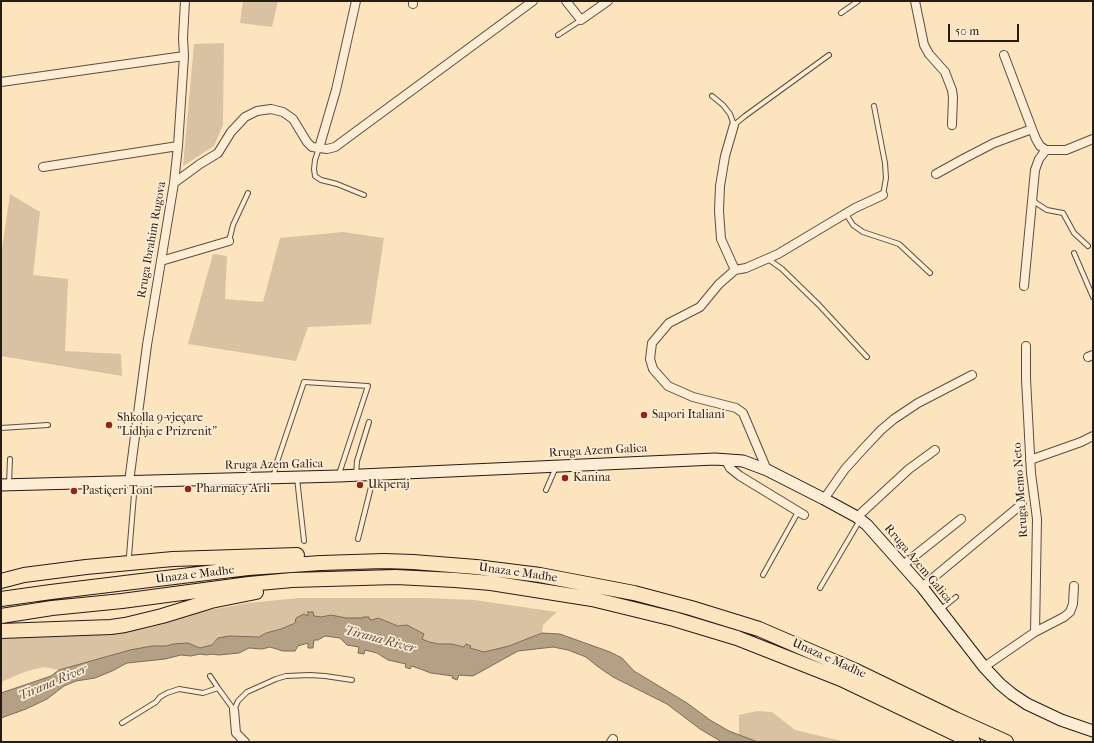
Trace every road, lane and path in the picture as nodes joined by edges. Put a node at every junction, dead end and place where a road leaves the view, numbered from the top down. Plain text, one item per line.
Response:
1 (185, 1) edge
2 (356, 1) edge
3 (534, 1) edge
4 (566, 1) edge
5 (608, 1) edge
6 (858, 1) edge
7 (915, 1) edge
8 (841, 13) dead end
9 (581, 20) junction
10 (558, 35) dead end
11 (829, 55) dead end
12 (1004, 55) dead end
13 (184, 56) junction
14 (1, 82) edge
15 (712, 96) dead end
16 (874, 106) dead end
17 (734, 125) junction
18 (952, 125) dead end
19 (1032, 129) junction
20 (1093, 139) edge
21 (178, 146) junction
22 (319, 148) junction
23 (1046, 150) junction
24 (43, 167) dead end
25 (936, 174) dead end
26 (174, 183) junction
27 (248, 193) dead end
28 (364, 195) dead end
29 (883, 195) joint
30 (1032, 200) junction
31 (846, 214) junction
32 (229, 241) joint
33 (1088, 246) dead end
34 (1074, 253) dead end
35 (768, 259) junction
36 (161, 261) junction
37 (735, 270) junction
38 (930, 273) dead end
39 (1024, 286) dead end
40 (1093, 297) edge
41 (1026, 346) dead end
42 (867, 357) dead end
43 (972, 376) dead end
44 (369, 422) dead end
45 (48, 425) dead end
46 (1, 428) edge
47 (1093, 436) edge
48 (935, 450) dead end
49 (10, 459) dead end
50 (724, 459) junction
51 (1030, 460) junction
52 (557, 465) junction
53 (767, 470) junction
54 (374, 475) junction
55 (339, 476) junction
56 (356, 476) junction
57 (297, 477) junction
58 (274, 478) junction
59 (132, 482) junction
60 (5, 484) edge
61 (546, 490) dead end
62 (824, 499) junction
63 (1022, 504) dead end
64 (801, 514) joint
65 (858, 518) junction
66 (961, 520) dead end
67 (358, 539) dead end
68 (304, 541) dead end
69 (129, 556) dead end
70 (903, 565) junction
71 (506, 570) junction
72 (763, 575) dead end
73 (1, 581) edge
74 (1074, 586) dead end
75 (922, 587) junction
76 (520, 588) junction
77 (820, 588) dead end
78 (956, 597) dead end
79 (1, 599) edge
80 (940, 610) junction
81 (1, 616) edge
82 (1, 631) edge
83 (1035, 632) junction
84 (984, 666) junction
85 (210, 676) dead end
86 (352, 680) dead end
87 (218, 688) junction
88 (234, 710) junction
89 (122, 723) dead end
90 (1093, 731) edge
91 (244, 742) edge
92 (973, 742) edge
93 (1006, 742) edge

1 - 13 street, Rruga Ibrahim Rugova
2 - 22 street
3 - 22 street
4 - 9 street
5 - 9 street
6 - 8 lane
7 - 18 street
9 - 10 lane
11 - 17 lane
12 - 19 street
13 - 14 street
13 - 21 street, Rruga Ibrahim Rugova
15 - 17 lane
16 - 29 lane
17 - 37 street
19 - 23 street
19 - 25 street
20 - 23 street
21 - 24 street
21 - 26 street, Rruga Ibrahim Rugova
22 - 26 street
22 - 28 lane
23 - 30 street
26 - 36 street, Rruga Ibrahim Rugova
27 - 32 lane
29 - 31 street
30 - 33 lane
30 - 39 street
31 - 35 street
31 - 38 lane
32 - 36 street
34 - 40 lane
35 - 37 street
35 - 42 lane
36 - 59 street, Rruga Ibrahim Rugova
37 - 53 street
41 - 51 street, Rruga Memo Neto
43 - 62 street
44 - 56 lane
45 - 46 lane
47 - 51 street
48 - 65 street
49 - 60 lane
50 - 52 main road, Rruga Azem Galica
50 - 53 main road, Rruga Azem Galica
50 - 64 street
51 - 83 street, Rruga Memo Neto
52 - 54 main road, Rruga Azem Galica
52 - 61 lane
53 - 62 main road, Rruga Azem Galica
54 - 56 main road, Rruga Azem Galica
54 - 67 lane
55 - 56 main road, Rruga Azem Galica
55 - 57 main road, Rruga Azem Galica
55 - 58 lane
57 - 58 main road, Rruga Azem Galica
57 - 68 lane
58 - 59 main road, Rruga Azem Galica
59 - 60 main road, Rruga Azem Galica
59 - 69 lane
62 - 65 main road, Rruga Azem Galica
63 - 75 street
64 - 72 lane
65 - 70 main road, Rruga Azem Galica
65 - 77 lane
66 - 70 street
70 - 75 main road, Rruga Azem Galica
71 - 73 highway
71 - 79 highway, Unaza e Madhe
71 - 93 highway, Unaza e Madhe
74 - 83 street
75 - 80 main road, Rruga Azem Galica
76 - 81 highway, Unaza e Madhe
76 - 82 highway
76 - 92 highway, Unaza e Madhe
78 - 80 lane
80 - 84 main road, Rruga Azem Galica
83 - 84 street
84 - 90 main road, Rruga Azem Galica
85 - 87 lane
86 - 88 lane
87 - 88 lane
87 - 89 lane
88 - 91 street

